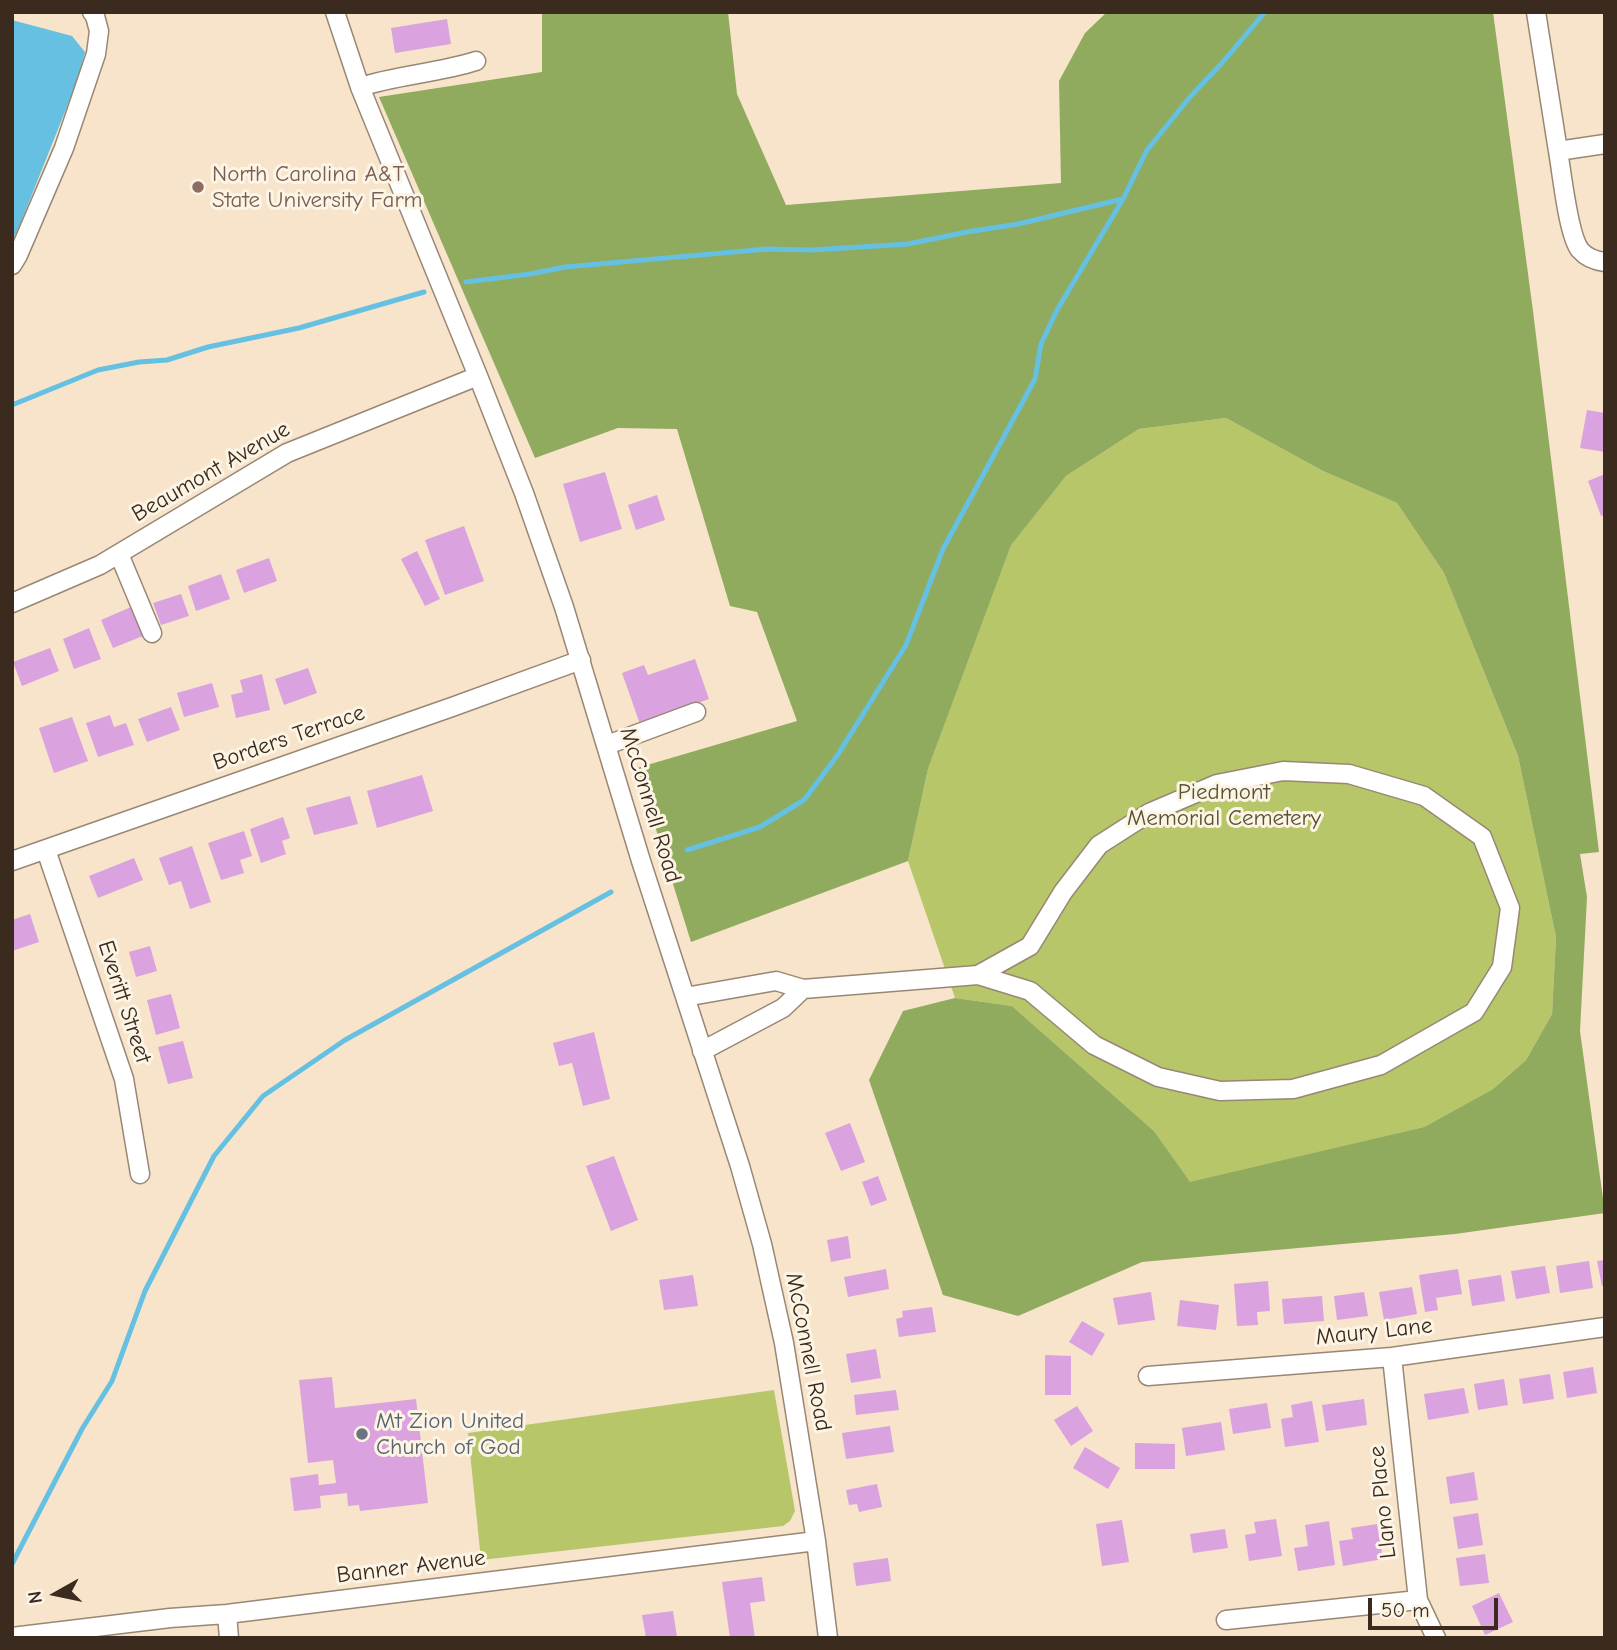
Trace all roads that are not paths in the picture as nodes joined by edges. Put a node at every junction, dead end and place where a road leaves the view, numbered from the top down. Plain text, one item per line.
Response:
1 (92, 12) edge
2 (335, 12) edge
3 (1536, 12) edge
4 (477, 61) dead end
5 (360, 87) junction
6 (1605, 144) edge
7 (1558, 151) junction
8 (1605, 262) edge
9 (12, 265) edge
10 (478, 376) junction
11 (119, 554) junction
12 (12, 603) edge
13 (152, 633) dead end
14 (581, 660) junction
15 (696, 712) dead end
16 (607, 745) junction
17 (46, 849) junction
18 (12, 861) edge
19 (978, 975) junction
20 (803, 989) junction
21 (685, 997) junction
22 (702, 1051) junction
23 (140, 1174) dead end
24 (1605, 1327) edge
25 (1392, 1357) junction
26 (1148, 1376) dead end
27 (816, 1541) junction
28 (1418, 1600) junction
29 (227, 1614) junction
30 (1226, 1620) dead end
31 (12, 1637) edge
32 (229, 1638) edge
33 (828, 1638) edge
34 (1436, 1638) edge

1 - 9 street
2 - 5 street, McConnell Road
3 - 7 street
4 - 5 street
5 - 10 street, McConnell Road
6 - 7 street
7 - 8 street
10 - 11 street, Beaumont Avenue
10 - 14 street, McConnell Road
11 - 12 street, Beaumont Avenue
11 - 13 street
14 - 16 street, McConnell Road
14 - 17 street, Borders Terrace
15 - 16 street
16 - 21 street, McConnell Road
17 - 18 street, Borders Terrace
17 - 23 street, Everitt Street
19 - 19 street
19 - 20 street
20 - 21 street
20 - 22 street
21 - 22 street, McConnell Road
22 - 27 street, McConnell Road
24 - 25 street, Maury Lane
25 - 26 street, Maury Lane
25 - 28 street, Llano Place
27 - 29 street, Banner Avenue
27 - 33 street, McConnell Road
28 - 30 street
28 - 34 street, Llano Place
29 - 31 street, Banner Avenue
29 - 32 street

